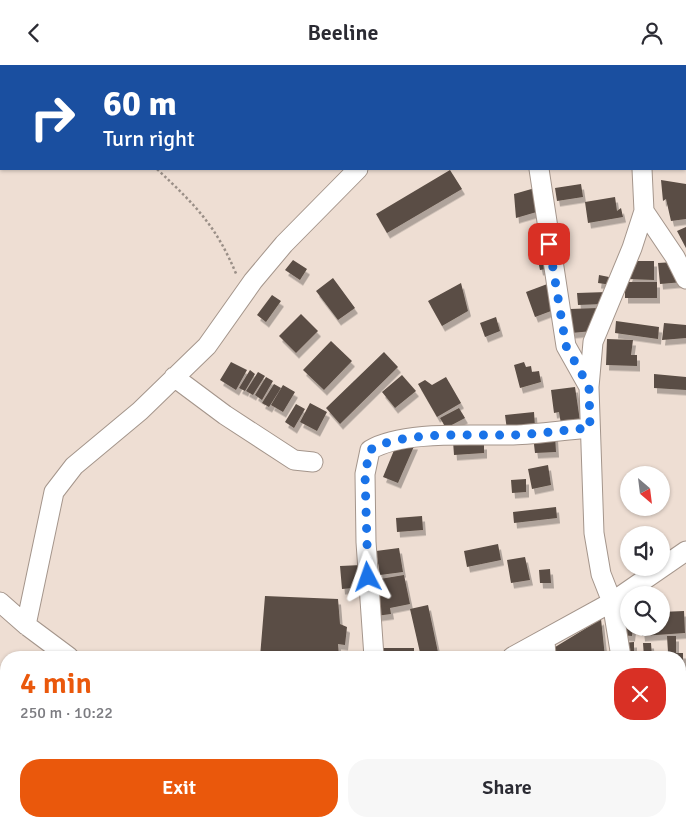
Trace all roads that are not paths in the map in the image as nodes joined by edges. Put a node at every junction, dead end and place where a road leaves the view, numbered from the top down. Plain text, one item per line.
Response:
1 (357, 170) edge
2 (539, 170) edge
3 (642, 170) edge
4 (644, 211) junction
5 (686, 279) edge
6 (174, 377) junction
7 (589, 387) junction
8 (590, 428) junction
9 (313, 462) dead end
10 (686, 551) edge
11 (0, 602) edge
12 (612, 602) junction
13 (26, 625) junction
14 (546, 649) edge
15 (62, 651) edge
16 (374, 651) edge
17 (620, 651) edge

1 - 6 street
2 - 7 street
3 - 4 street
4 - 5 street
4 - 7 street
6 - 9 street
6 - 13 street
7 - 8 street
8 - 12 street
8 - 16 street
10 - 12 street
11 - 13 street
12 - 14 street
12 - 17 street
13 - 15 street

